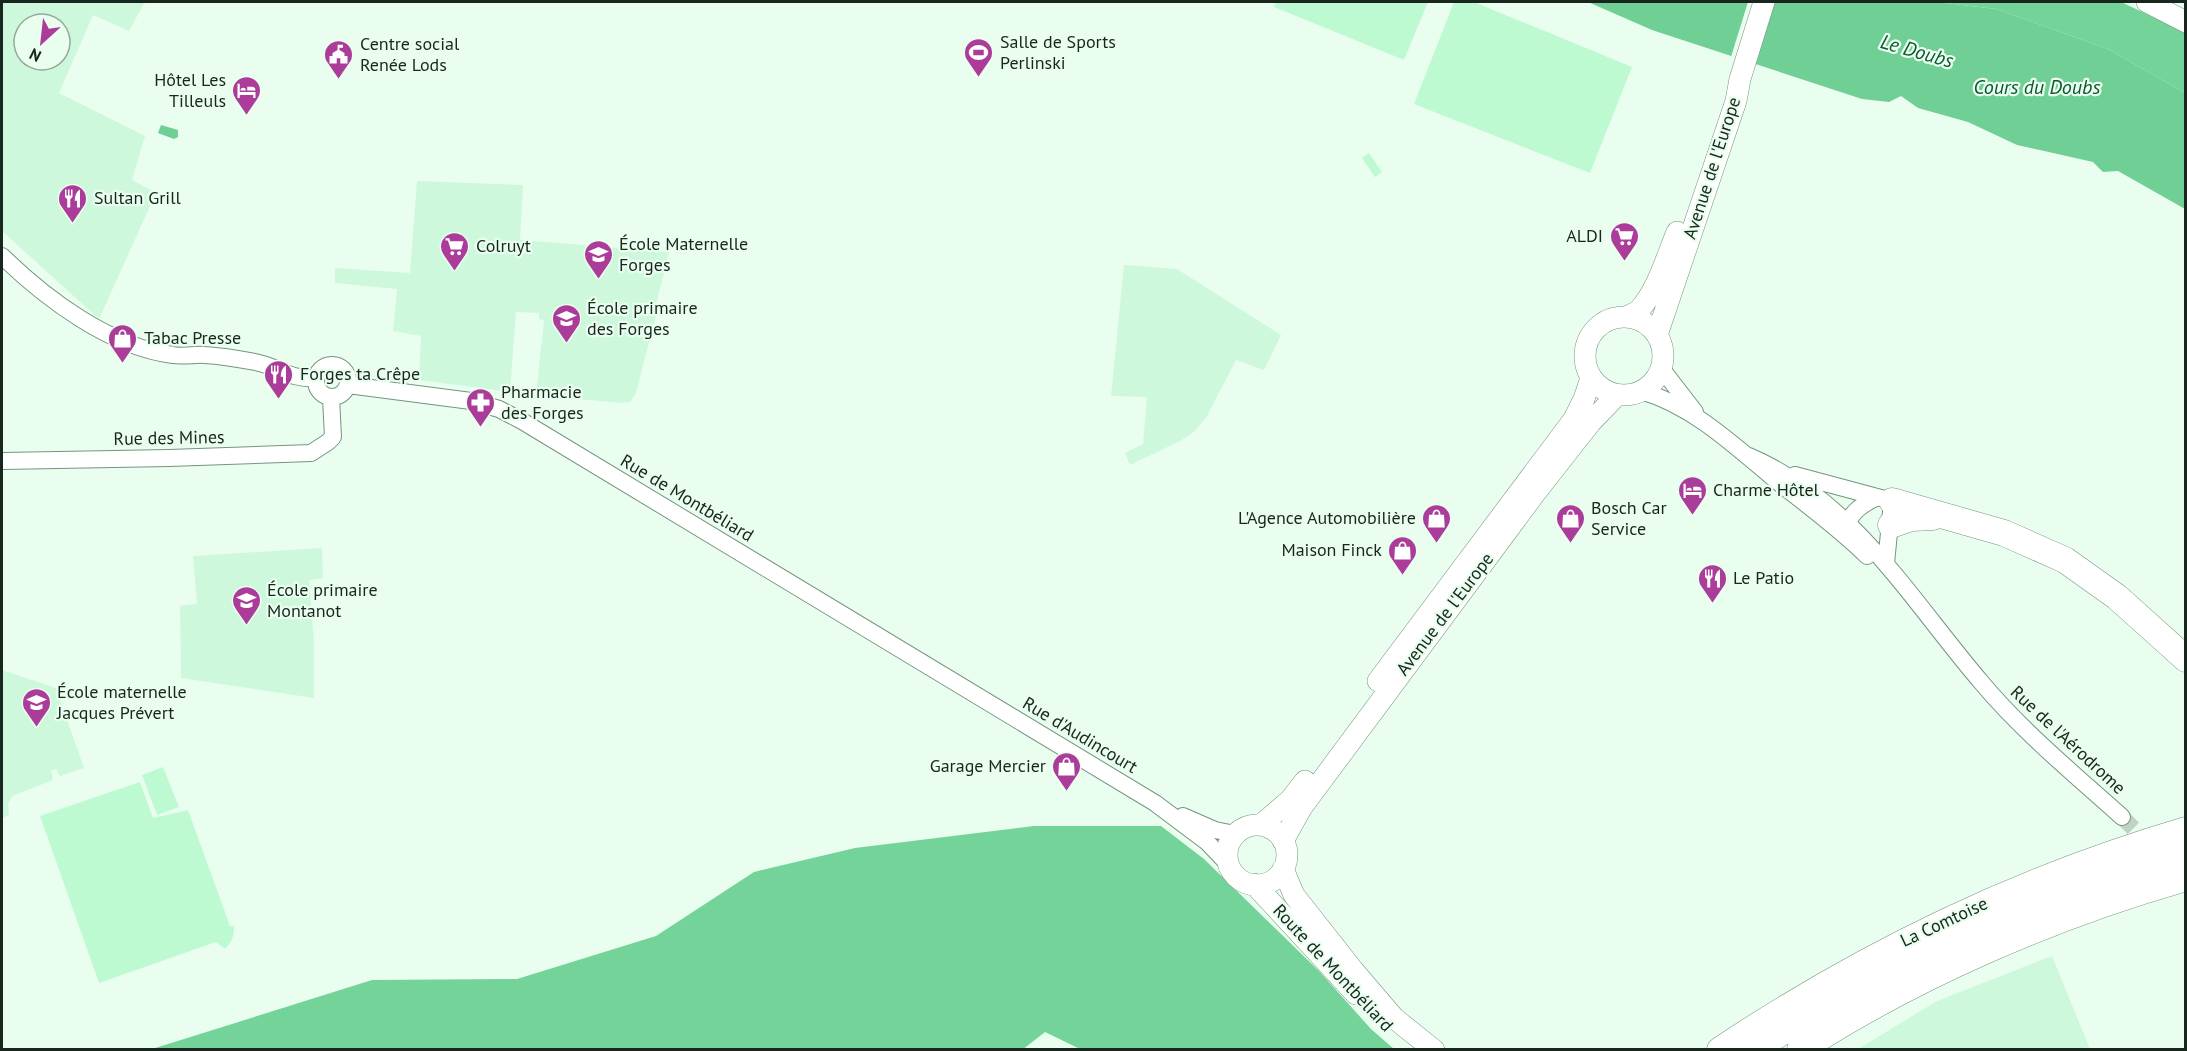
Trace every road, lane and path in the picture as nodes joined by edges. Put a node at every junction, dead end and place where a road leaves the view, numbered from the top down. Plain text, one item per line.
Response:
1 (1756, 2) edge
2 (1764, 2) edge
3 (2147, 2) edge
4 (2172, 2) edge
5 (2186, 10) edge
6 (2186, 22) edge
7 (1736, 78) junction
8 (2, 256) edge
9 (1626, 317) junction
10 (1657, 335) junction
11 (1661, 368) junction
12 (316, 378) junction
13 (1591, 378) junction
14 (348, 385) junction
15 (1641, 391) junction
16 (1617, 395) junction
17 (331, 398) junction
18 (1705, 424) junction
19 (1749, 456) junction
20 (2, 461) edge
21 (1772, 466) junction
22 (1886, 508) junction
23 (1852, 534) junction
24 (1886, 564) junction
25 (1919, 607) junction
26 (2186, 659) edge
27 (985, 700) joint
28 (1155, 803) junction
29 (2122, 817) tunnel mouth
30 (2186, 817) edge
31 (1261, 825) junction
32 (2186, 830) edge
33 (1235, 834) junction
34 (1283, 841) junction
35 (2139, 844) junction
36 (2186, 852) edge
37 (1228, 864) junction
38 (1283, 869) junction
39 (2186, 878) edge
40 (1254, 884) junction
41 (1287, 919) junction
42 (1314, 920) junction
43 (1799, 1029) edge
44 (1413, 1050) edge
45 (1434, 1050) edge
46 (1720, 1050) edge
47 (1754, 1050) edge

1 - 7 main road, Avenue de l'Europe
2 - 7 main road, Avenue de l'Europe
3 - 6 main road
4 - 5 main road
7 - 9 main road, Avenue de l'Europe
7 - 10 main road, Avenue de l'Europe
8 - 12 street
9 - 10 main road
9 - 13 main road
10 - 11 main road
11 - 15 main road
11 - 18 street, Rue de l'Aérodrome
12 - 14 street
12 - 17 street
13 - 16 main road
13 - 31 main road, Avenue de l'Europe
14 - 17 street
14 - 27 street, Rue de Montbéliard
15 - 16 main road
15 - 18 street, Rue de l'Aérodrome
16 - 34 main road, Avenue de l'Europe
17 - 20 street, Rue des Mines
18 - 19 street, Rue de l'Aérodrome
19 - 21 street, Rue de l'Aérodrome
19 - 23 street, Rue de l'Aérodrome
21 - 22 street
21 - 23 street, Rue de l'Aérodrome
22 - 23 street
22 - 23 street
22 - 24 street
22 - 26 highway
23 - 24 street, Rue de l'Aérodrome
23 - 25 street, Rue de l'Aérodrome
24 - 25 street, Rue de l'Aérodrome
25 - 29 street, Rue de l'Aérodrome
27 - 28 street, Rue d'Audincourt
28 - 33 street, Rue d'Audincourt
28 - 37 street, Rue d'Audincourt
30 - 35 highway
31 - 33 main road
31 - 34 main road
32 - 35 highway, La Comtoise
33 - 37 main road
34 - 38 main road
35 - 43 highway, La Comtoise
36 - 43 highway, La Comtoise
37 - 40 main road
38 - 40 main road
38 - 42 main road, Route de Montbéliard
39 - 43 highway, La Comtoise
40 - 41 main road, Route de Montbéliard
41 - 42 main road
41 - 44 main road, Route de Montbéliard
42 - 45 main road, Route de Montbéliard
43 - 46 highway, La Comtoise
43 - 47 highway, La Comtoise

